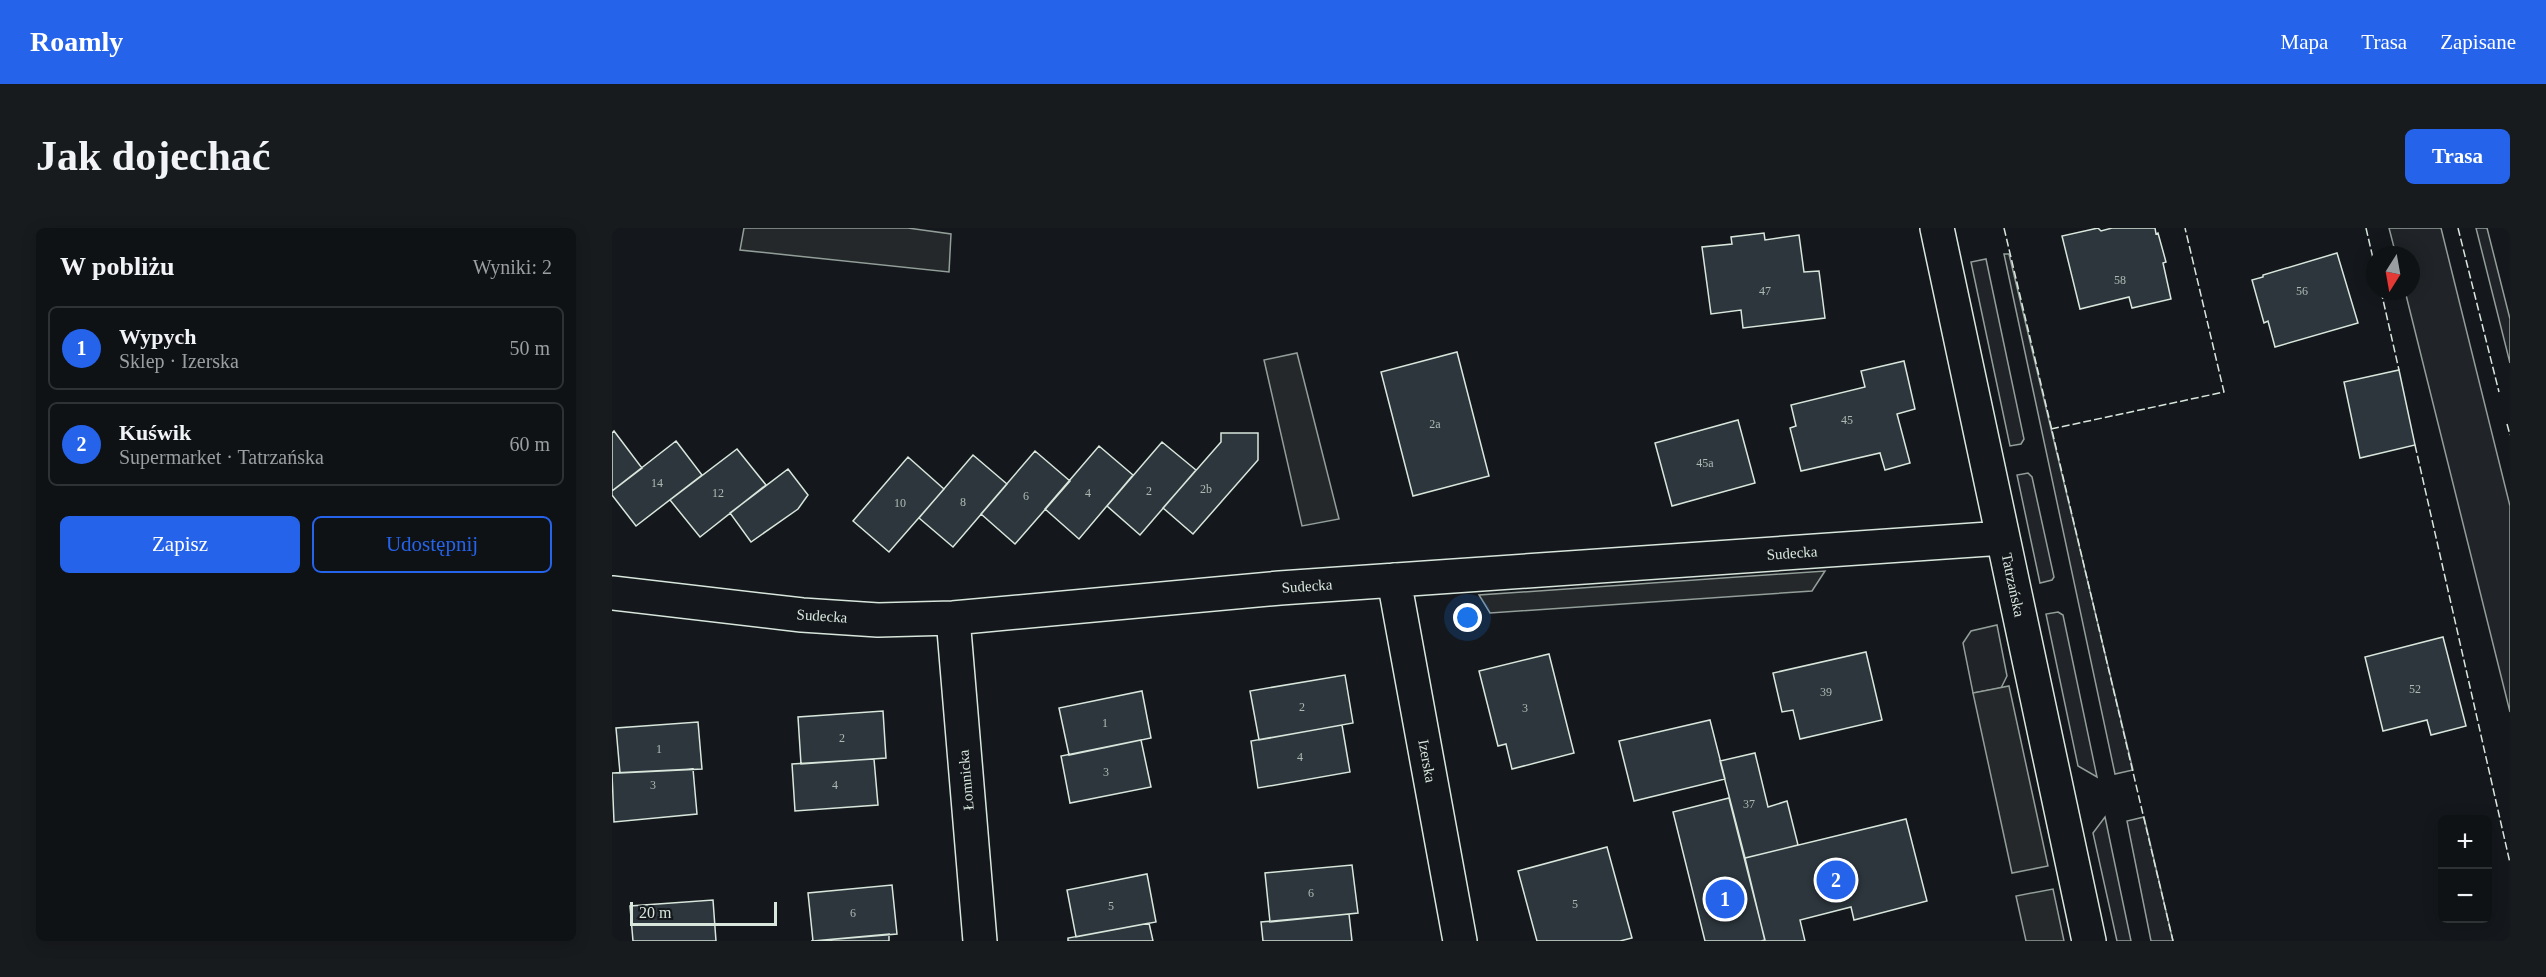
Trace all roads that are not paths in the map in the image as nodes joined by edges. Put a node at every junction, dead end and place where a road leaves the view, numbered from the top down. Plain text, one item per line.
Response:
1 (1937, 228) edge
2 (2003, 538) junction
3 (1394, 580) junction
4 (612, 592) edge
5 (952, 618) junction
6 (980, 941) edge
7 (1460, 941) edge
8 (2089, 941) edge

1 - 2 street, Tatrzańska
2 - 3 street, Sudecka
2 - 8 street, Tatrzańska
3 - 5 street, Sudecka
3 - 7 street, Izerska
4 - 5 street, Sudecka
5 - 6 street, Łomnicka

